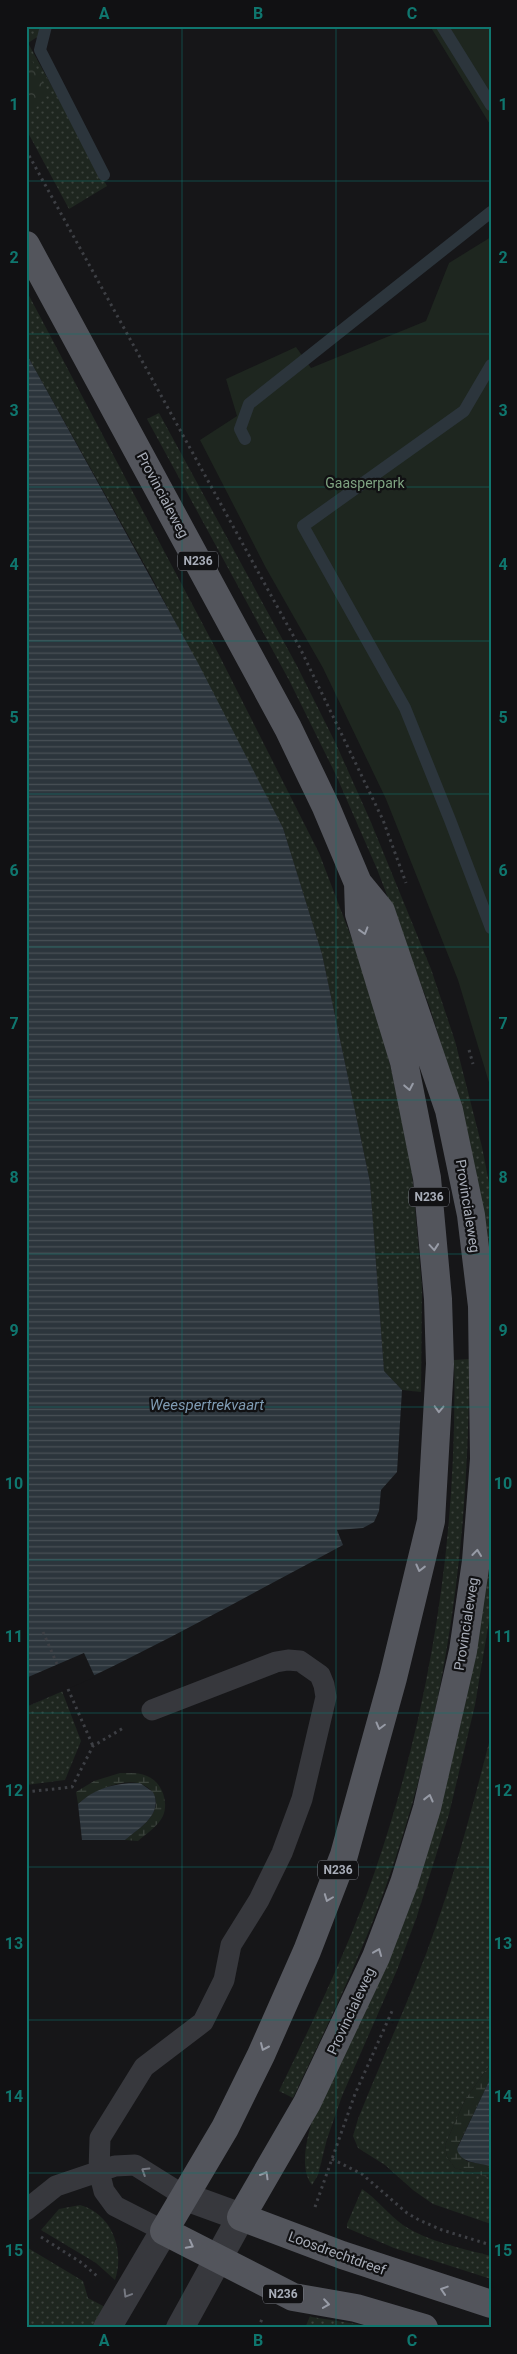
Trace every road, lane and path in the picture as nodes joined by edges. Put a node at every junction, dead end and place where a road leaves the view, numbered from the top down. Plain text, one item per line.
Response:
1 (26, 244) edge
2 (358, 882) junction
3 (43, 1632) dead end
4 (57, 1664) dead end
5 (68, 1689) dead end
6 (152, 1710) joint
7 (94, 1746) junction
8 (26, 1792) edge
9 (332, 2159) dead end
10 (99, 2171) junction
11 (186, 2197) junction
12 (26, 2210) edge
13 (241, 2218) junction
14 (164, 2232) junction
15 (491, 2245) edge
16 (217, 2259) junction
17 (491, 2304) edge
18 (108, 2328) edge
19 (180, 2328) edge
20 (424, 2328) edge

1 - 2 main road, Provincialeweg / N236
2 -> 11 main road, Provincialeweg / N236
13 -> 2 main road, Provincialeweg / N236
3 - 4 path
5 - 7 path
6 - 7 path
6 - 10 lane
7 - 8 path
9 - 15 path
11 -> 10 lane
10 - 12 lane
10 - 14 lane
11 - 13 street, Loosdrechtdreef
11 - 14 main road, Provincialeweg / N236
13 - 16 street, Provincialeweg / N236
17 -> 13 main road, Loosdrechtdreef
14 -> 16 main road, N236
14 -> 18 street, Provincialeweg
16 - 19 street, Provincialeweg
16 -> 20 main road, N236

